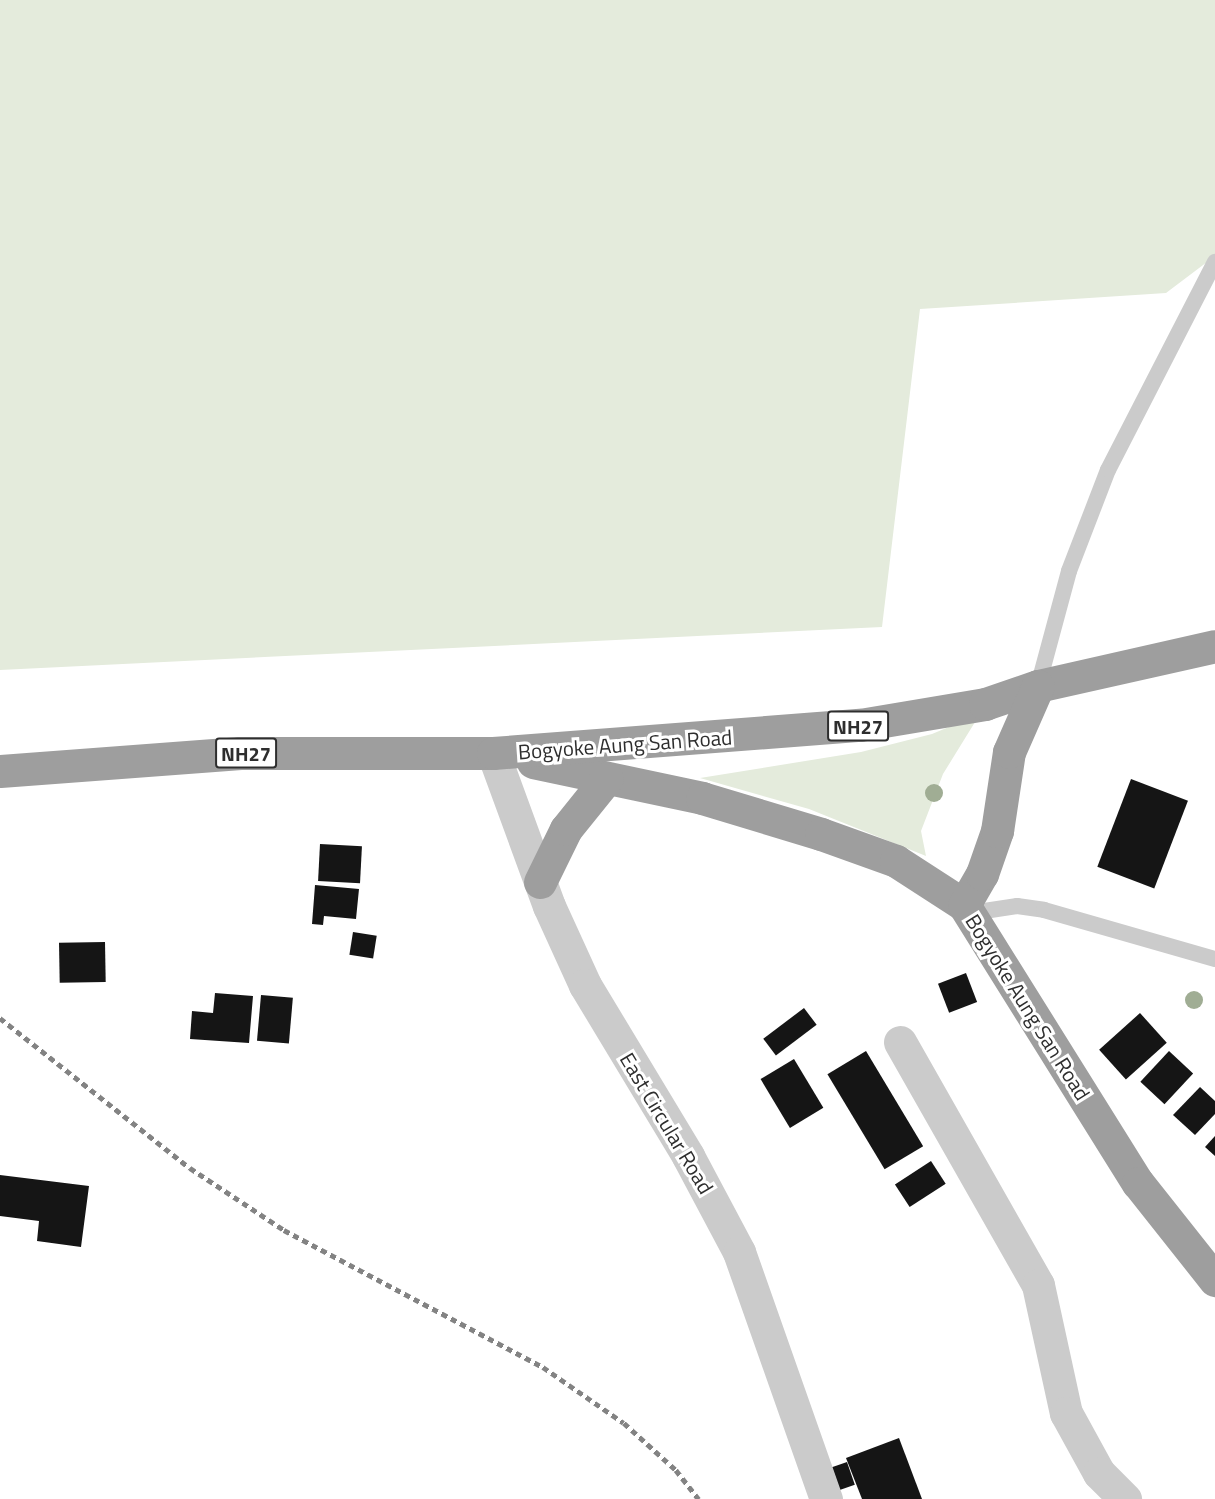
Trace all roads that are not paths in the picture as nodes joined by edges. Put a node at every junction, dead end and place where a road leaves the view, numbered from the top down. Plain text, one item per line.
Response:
1 (1215, 262) edge
2 (1215, 646) edge
3 (1038, 686) junction
4 (493, 753) junction
5 (0, 771) edge
6 (607, 778) junction
7 (540, 882) junction
8 (967, 909) junction
9 (1215, 959) edge
10 (900, 1042) dead end
11 (1215, 1280) edge
12 (826, 1499) edge
13 (1125, 1499) edge

1 - 3 lane
2 - 3 highway, Bogyoke Aung San Road / NH27
3 - 4 highway, Bogyoke Aung San Road / NH27
3 - 8 highway
4 - 5 highway, Bogyoke Aung San Road / NH27
4 - 6 highway, Bogyoke Aung San Road / NH27
4 - 7 street, East Circular Road
6 - 7 highway
6 - 8 highway, Bogyoke Aung San Road / NH27
7 - 12 street, East Circular Road
8 - 9 lane
8 - 11 highway, Bogyoke Aung San Road / NH27
10 - 13 street

